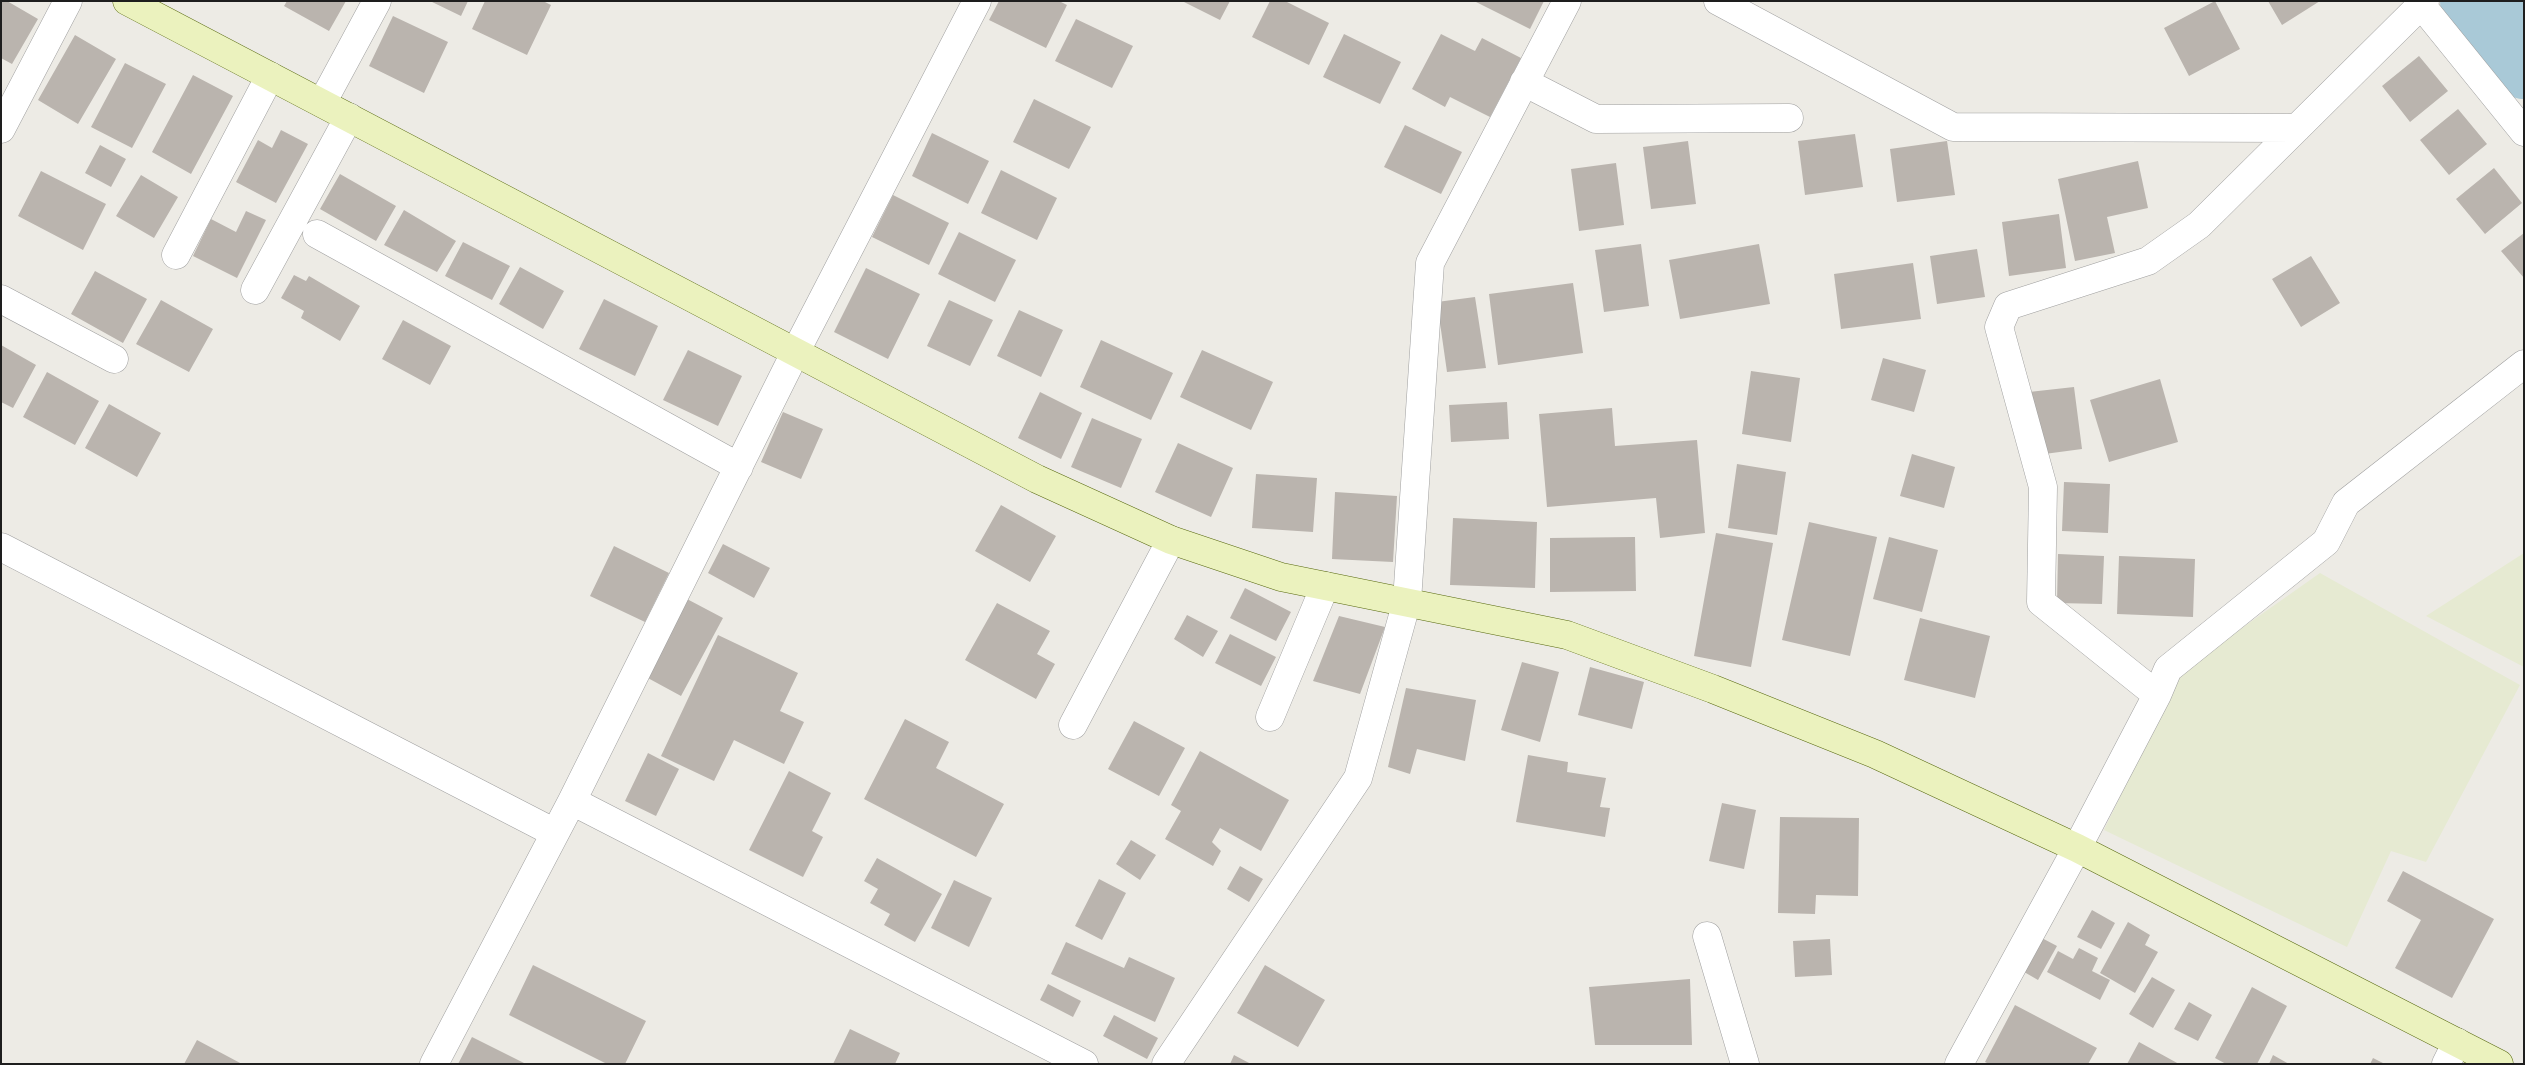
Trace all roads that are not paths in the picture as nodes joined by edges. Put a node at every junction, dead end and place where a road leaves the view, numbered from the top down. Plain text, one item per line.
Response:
1 (68, 1) edge
2 (127, 1) edge
3 (377, 1) edge
4 (977, 1) edge
5 (1567, 1) edge
6 (1718, 1) edge
7 (2421, 3) edge
8 (270, 76) junction
9 (1524, 82) junction
10 (322, 103) junction
11 (349, 117) junction
12 (1789, 118) dead end
13 (2297, 128) junction
14 (1, 129) edge
15 (2524, 132) edge
16 (317, 234) dead end
17 (176, 255) dead end
18 (255, 290) dead end
19 (1, 299) edge
20 (796, 351) junction
21 (114, 359) dead end
22 (2524, 364) edge
23 (739, 467) junction
24 (1171, 540) junction
25 (1, 547) edge
26 (1325, 586) junction
27 (1407, 602) junction
28 (2157, 695) junction
29 (1270, 717) dead end
30 (1073, 725) dead end
31 (572, 801) junction
32 (555, 833) junction
33 (2076, 848) junction
34 (1707, 936) dead end
35 (2452, 1053) edge
36 (434, 1064) edge
37 (1084, 1064) edge
38 (1166, 1064) edge
39 (1745, 1064) edge
40 (1959, 1064) edge
41 (2499, 1064) edge

1 - 14 street
2 - 8 street
3 - 10 street
4 - 20 street
5 - 9 street
6 - 13 street
7 - 13 street
7 - 15 street
8 - 10 street
8 - 17 street
9 - 12 street
9 - 27 street
10 - 11 street
11 - 18 street
11 - 20 street
13 - 28 street
16 - 23 street
19 - 21 street
20 - 23 street
20 - 24 street
22 - 28 street
23 - 31 street
24 - 26 street
24 - 30 street
25 - 32 street
26 - 27 street
26 - 29 street
27 - 33 street
27 - 38 street
28 - 33 street
31 - 32 street
31 - 37 street
32 - 36 street
33 - 35 street
33 - 40 street
34 - 39 street
35 - 41 street

